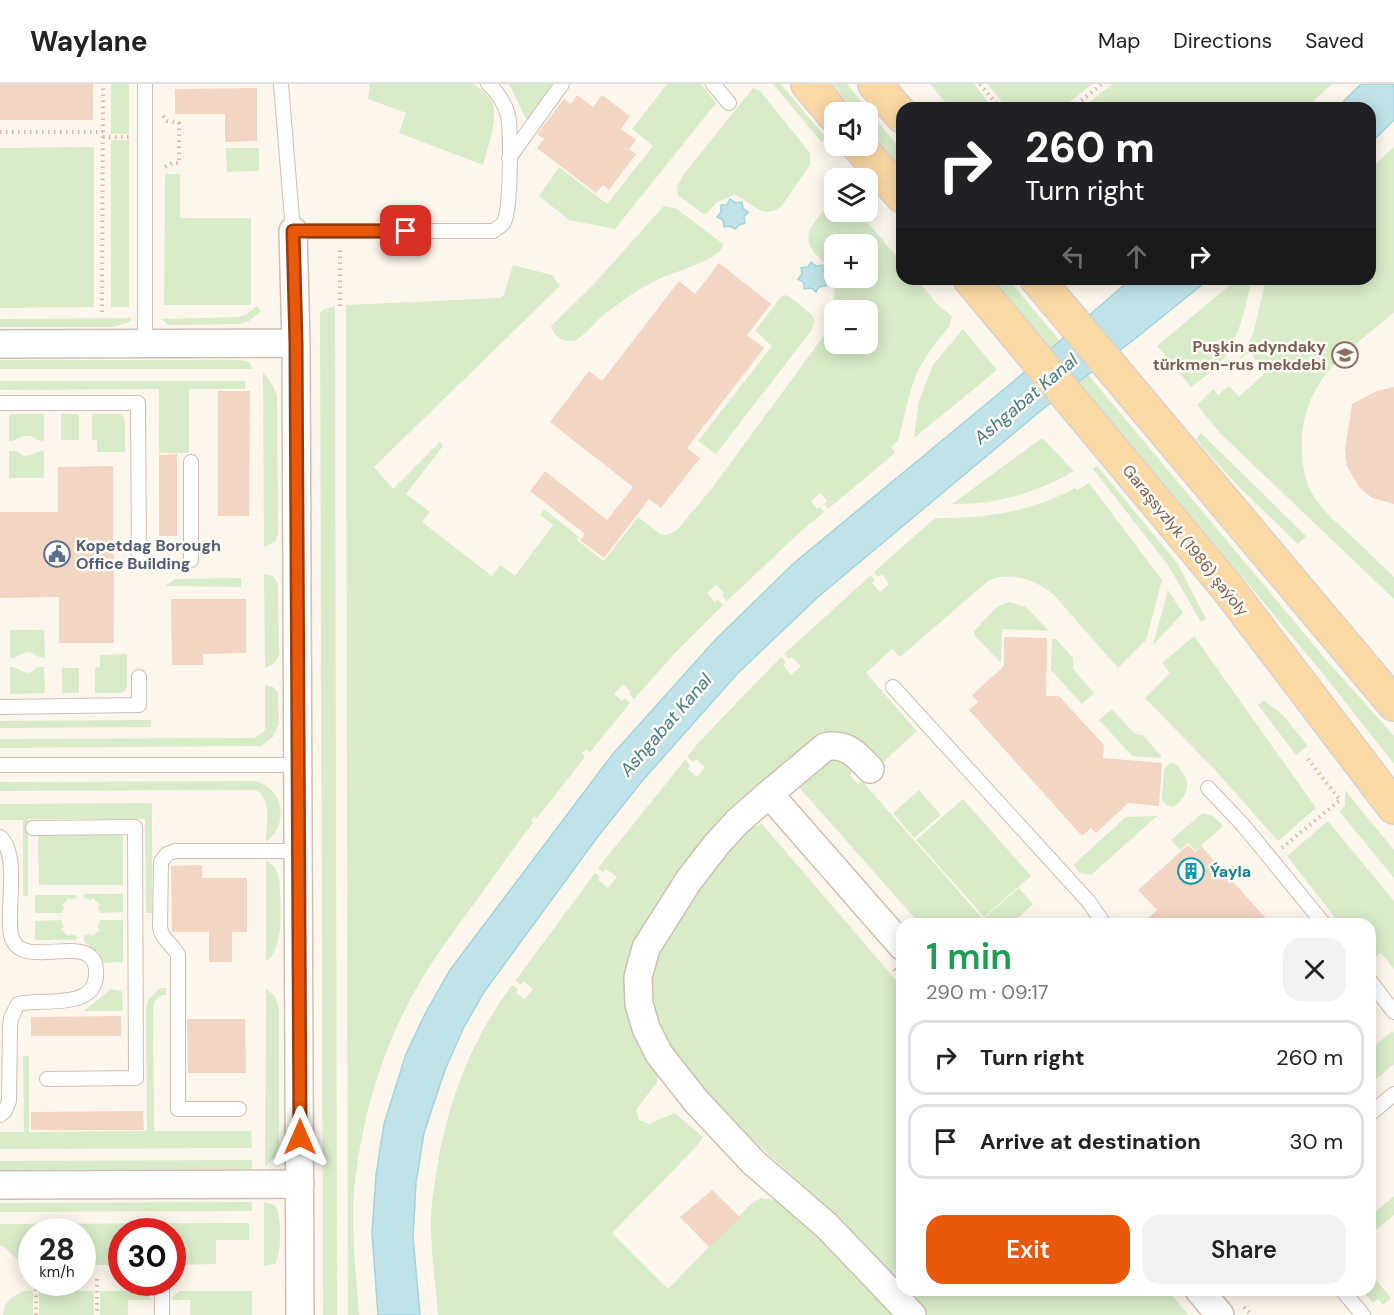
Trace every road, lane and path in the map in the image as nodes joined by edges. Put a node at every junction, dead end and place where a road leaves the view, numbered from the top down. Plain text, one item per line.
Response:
1 (103, 84) edge
2 (145, 84) edge
3 (281, 84) edge
4 (488, 84) edge
5 (562, 84) edge
6 (713, 84) edge
7 (808, 84) edge
8 (875, 84) edge
9 (980, 84) edge
10 (1102, 84) edge
11 (995, 102) edge
12 (1080, 102) edge
13 (729, 103) dead end
14 (824, 103) edge
15 (896, 109) edge
16 (0, 132) edge
17 (103, 134) junction
18 (133, 137) dead end
19 (868, 156) edge
20 (509, 158) junction
21 (896, 189) edge
22 (293, 231) junction
23 (340, 231) junction
24 (975, 285) edge
25 (1047, 290) edge
26 (340, 306) dead end
27 (102, 312) dead end
28 (296, 343) junction
29 (0, 344) edge
30 (145, 344) junction
31 (0, 403) edge
32 (191, 462) dead end
33 (191, 560) dead end
34 (139, 561) dead end
35 (139, 677) dead end
36 (893, 687) dead end
37 (1394, 704) edge
38 (0, 707) edge
39 (1307, 758) dead end
40 (0, 765) edge
41 (298, 765) junction
42 (870, 769) dead end
43 (1208, 788) dead end
44 (769, 794) junction
45 (1394, 807) edge
46 (33, 828) dead end
47 (0, 837) edge
48 (298, 851) junction
49 (1269, 858) junction
50 (1100, 918) edge
51 (1319, 918) edge
52 (896, 939) edge
53 (1376, 989) edge
54 (1394, 1012) edge
55 (46, 1079) dead end
56 (1394, 1094) edge
57 (239, 1109) dead end
58 (1376, 1109) edge
59 (0, 1115) edge
60 (300, 1184) junction
61 (0, 1185) edge
62 (97, 1280) dead end
63 (36, 1296) edge
64 (162, 1296) edge
65 (1204, 1296) edge
66 (1347, 1296) edge
67 (36, 1315) edge
68 (97, 1315) edge
69 (162, 1315) edge
70 (300, 1315) edge
71 (912, 1315) edge
72 (1220, 1315) edge
73 (1362, 1315) edge

1 - 17 path
2 - 30 lane
3 - 22 lane
4 - 20 lane
5 - 20 lane
6 - 13 lane
7 - 14 main road
8 - 15 main road
9 - 11 path
10 - 12 path
16 - 17 path
17 - 18 path
17 - 27 path
19 - 21 main road
20 - 23 lane
22 - 23 lane
22 - 28 street
23 - 26 path
24 - 45 main road, Garaşsyzlyk (1986) şaýoly
25 - 37 main road
28 - 30 street
28 - 41 street
29 - 30 street
31 - 34 lane
32 - 33 lane
35 - 38 lane
36 - 50 lane
39 - 49 path
40 - 41 lane
41 - 48 street
42 - 44 street
43 - 49 lane
44 - 52 street
44 - 71 street
46 - 55 lane
47 - 59 lane
48 - 57 lane
48 - 60 street
49 - 51 lane
53 - 54 lane
56 - 58 lane
60 - 61 street
60 - 70 street
62 - 68 path
63 - 67 path
64 - 69 lane
65 - 72 street
66 - 73 lane

